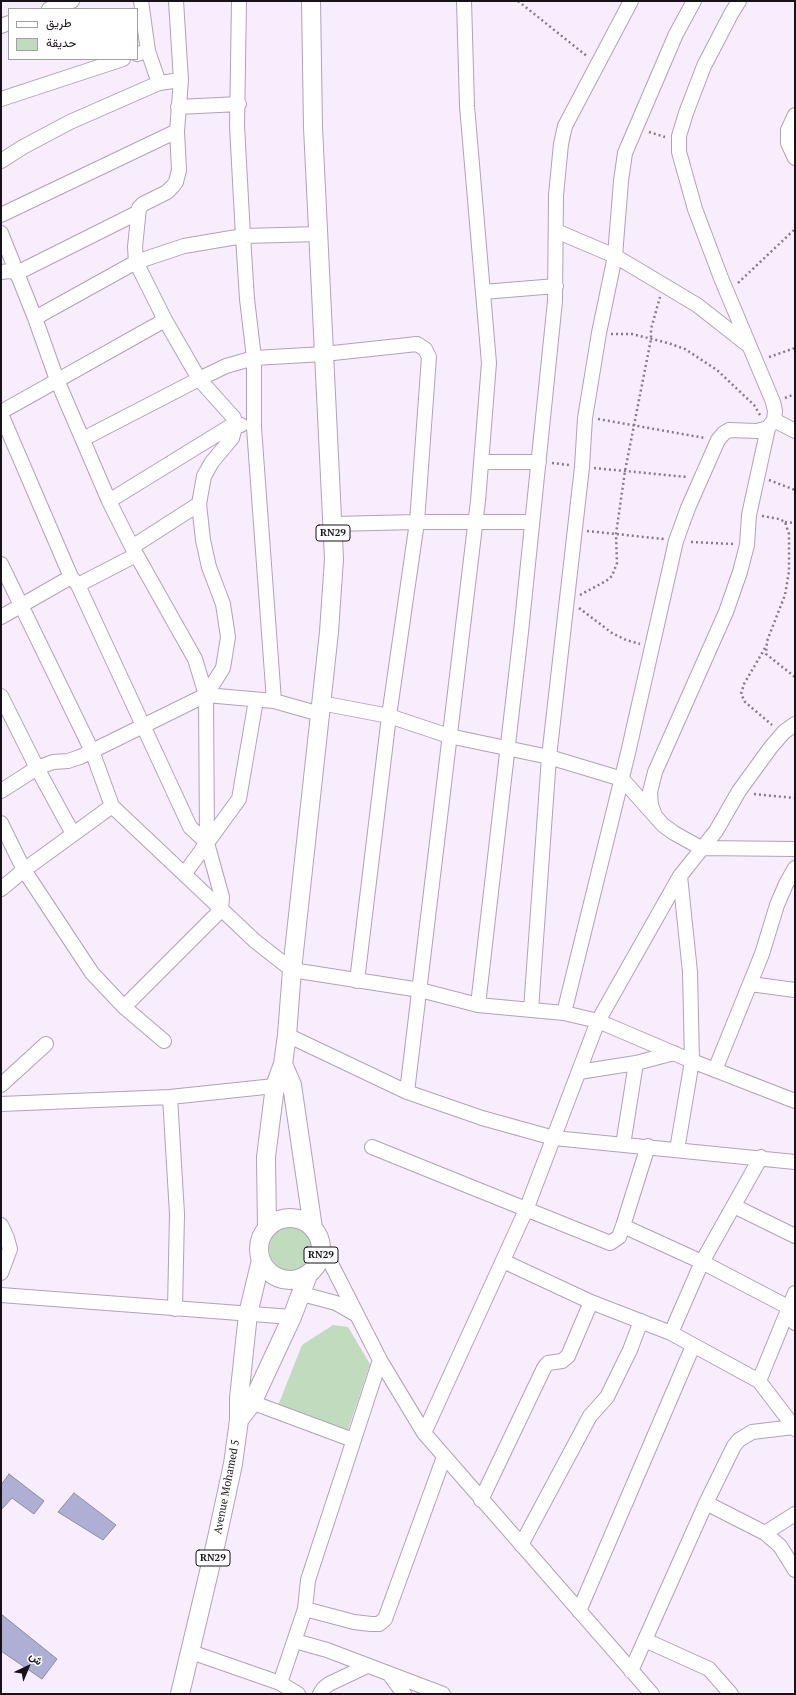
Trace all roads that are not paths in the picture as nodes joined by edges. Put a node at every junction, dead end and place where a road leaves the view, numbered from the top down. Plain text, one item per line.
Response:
1 (72, 1) edge
2 (141, 1) edge
3 (176, 1) edge
4 (239, 1) edge
5 (311, 1) edge
6 (464, 1) edge
7 (631, 1) edge
8 (694, 1) edge
9 (739, 1) edge
10 (52, 8) edge
11 (142, 52) edge
12 (119, 60) edge
13 (181, 80) junction
14 (159, 83) junction
15 (1, 99) edge
16 (238, 104) junction
17 (178, 107) junction
18 (795, 115) edge
19 (177, 131) junction
20 (795, 158) edge
21 (1, 161) edge
22 (137, 212) junction
23 (1, 215) edge
24 (556, 231) junction
25 (1, 233) edge
26 (320, 234) junction
27 (243, 236) junction
28 (616, 256) junction
29 (136, 262) junction
30 (1, 272) edge
31 (17, 273) junction
32 (556, 286) junction
33 (483, 292) junction
34 (36, 318) junction
35 (165, 320) junction
36 (748, 345) junction
37 (324, 354) junction
38 (254, 358) junction
39 (199, 379) junction
40 (57, 380) junction
41 (1, 413) edge
42 (234, 424) junction
43 (771, 424) junction
44 (254, 428) junction
45 (795, 430) edge
46 (83, 439) junction
47 (481, 462) junction
48 (539, 462) junction
49 (109, 501) junction
50 (198, 504) junction
51 (417, 522) junction
52 (532, 522) junction
53 (475, 523) junction
54 (332, 524) junction
55 (134, 551) junction
56 (1, 564) edge
57 (74, 581) junction
58 (21, 606) junction
59 (1, 617) edge
60 (206, 695) junction
61 (1, 696) edge
62 (256, 700) junction
63 (274, 701) junction
64 (321, 708) junction
65 (389, 716) junction
66 (795, 724) edge
67 (143, 726) junction
68 (449, 736) junction
69 (507, 747) junction
70 (92, 751) junction
71 (549, 757) junction
72 (37, 768) junction
73 (622, 778) junction
74 (1, 790) edge
75 (112, 806) junction
76 (656, 816) junction
77 (1, 823) edge
78 (73, 834) junction
79 (207, 843) junction
80 (701, 848) junction
81 (795, 849) edge
82 (795, 868) edge
83 (24, 870) junction
84 (185, 873) junction
85 (680, 876) junction
86 (1, 889) edge
87 (221, 910) junction
88 (292, 970) junction
89 (357, 981) junction
90 (750, 984) junction
91 (420, 990) junction
92 (795, 990) edge
93 (478, 1005) junction
94 (124, 1007) junction
95 (532, 1010) junction
96 (564, 1013) junction
97 (598, 1021) junction
98 (287, 1035) junction
99 (164, 1041) dead end
100 (46, 1044) dead end
101 (674, 1053) junction
102 (692, 1061) junction
103 (636, 1063) junction
104 (715, 1070) junction
105 (579, 1072) junction
106 (1, 1085) edge
107 (283, 1085) junction
108 (407, 1092) junction
109 (170, 1097) junction
110 (795, 1101) edge
111 (1, 1104) edge
112 (554, 1138) junction
113 (623, 1145) junction
114 (648, 1146) junction
115 (372, 1147) dead end
116 (677, 1150) junction
117 (761, 1157) junction
118 (795, 1162) edge
119 (734, 1206) junction
120 (526, 1210) junction
121 (1, 1225) edge
122 (623, 1226) junction
123 (267, 1228) junction
124 (317, 1236) junction
125 (795, 1236) edge
126 (261, 1260) junction
127 (503, 1261) junction
128 (702, 1262) junction
129 (1, 1273) edge
130 (308, 1275) junction
131 (795, 1293) edge
132 (302, 1294) junction
133 (1, 1296) edge
134 (591, 1302) junction
135 (788, 1307) junction
136 (175, 1309) junction
137 (248, 1314) junction
138 (357, 1315) junction
139 (292, 1317) junction
140 (641, 1321) junction
141 (795, 1323) edge
142 (671, 1333) junction
143 (693, 1346) junction
144 (380, 1360) junction
145 (759, 1380) junction
146 (245, 1400) junction
147 (794, 1427) edge
148 (424, 1433) junction
149 (353, 1440) junction
150 (444, 1457) junction
151 (482, 1500) junction
152 (706, 1504) junction
153 (795, 1514) edge
154 (765, 1533) junction
155 (521, 1545) junction
156 (795, 1570) edge
157 (305, 1608) junction
158 (579, 1611) junction
159 (645, 1640) junction
160 (295, 1641) junction
161 (191, 1652) junction
162 (367, 1666) junction
163 (631, 1671) junction
164 (390, 1675) junction
165 (280, 1683) junction
166 (647, 1692) edge
167 (180, 1694) edge
168 (298, 1694) edge
169 (320, 1694) edge
170 (326, 1694) edge
171 (404, 1694) edge
172 (443, 1694) edge
173 (731, 1694) edge

1 - 10 street
2 - 11 street
3 - 13 street
4 - 16 street
5 - 26 main road, RN29
6 - 33 street
7 - 24 street
8 - 28 street
9 - 36 street
11 - 14 street
12 - 15 street
13 - 14 street
13 - 17 street
14 - 21 street
16 - 17 street
16 - 27 street
17 - 19 street
18 - 20 street
19 - 22 street
19 - 23 street
22 - 29 street
22 - 31 street
24 - 28 street
24 - 32 street
25 - 31 street
26 - 27 street
26 - 37 main road, RN29
27 - 29 street
27 - 38 street
28 - 36 street
28 - 71 street
29 - 34 street
29 - 35 street
30 - 31 street
31 - 34 street
32 - 33 street
32 - 48 street
33 - 47 street
34 - 40 street
35 - 39 street
35 - 40 street
36 - 43 street
37 - 38 street
37 - 51 street
37 - 54 main road, RN29
38 - 39 street
38 - 44 street
39 - 42 street
39 - 46 street
40 - 41 street
40 - 46 street
41 - 57 street
42 - 44 street
42 - 49 street
42 - 50 street
43 - 45 street
43 - 73 street
43 - 76 street
44 - 63 street
46 - 49 street
47 - 48 street
47 - 53 street
48 - 52 street
49 - 55 street
50 - 55 street
50 - 60 street
51 - 53 street
51 - 54 street
51 - 65 street
52 - 53 street
52 - 69 street
53 - 68 street
54 - 64 main road, RN29
55 - 57 street
55 - 60 street
56 - 58 street
57 - 58 street
57 - 67 street
58 - 59 street
58 - 70 street
60 - 62 street
60 - 67 street
60 - 79 street
61 - 72 street
62 - 63 street
62 - 79 street
63 - 64 street
64 - 65 street
64 - 88 main road, RN29
65 - 68 street
65 - 89 street
66 - 80 street
67 - 70 street
67 - 79 street
68 - 69 street
68 - 91 street
69 - 71 street
69 - 93 street
70 - 72 street
70 - 75 street
71 - 73 street
71 - 95 street
72 - 74 street
72 - 78 street
73 - 76 street
73 - 96 street
75 - 78 street
75 - 84 street
76 - 80 street
77 - 83 street
78 - 83 street
79 - 84 street
79 - 87 street
80 - 81 street
80 - 85 street
82 - 90 street
83 - 86 street
83 - 94 street
84 - 87 street
85 - 97 street
85 - 102 street
87 - 88 street
87 - 94 street
88 - 89 street
88 - 98 main road, RN29
89 - 91 street
90 - 92 street
90 - 104 street
91 - 93 street
91 - 108 street
93 - 95 street
94 - 99 street
95 - 96 street
96 - 97 street
97 - 101 street
97 - 105 street
98 - 107 main road, RN29
98 - 108 street
100 - 106 street
101 - 102 street
101 - 103 street
102 - 104 street
102 - 116 street
103 - 105 street
103 - 113 street
104 - 110 street
105 - 112 street
107 - 109 street
107 - 123 main road, RN29
107 - 124 main road, RN29
108 - 112 street
109 - 111 street
109 - 136 street
112 - 113 street
112 - 120 street
113 - 114 street
114 - 116 street
114 - 122 street
115 - 120 street
116 - 117 street
117 - 118 street
117 - 119 street
119 - 125 street
119 - 128 street
120 - 122 street
120 - 127 street
121 - 129 street
122 - 128 street
123 - 124 main road
123 - 126 main road, RN29
124 - 130 main road, RN29
124 - 138 street
126 - 130 main road, RN29
126 - 137 main road, RN29
127 - 134 street
127 - 148 street
128 - 135 street
128 - 142 street
130 - 132 main road, RN29
131 - 135 street
132 - 138 street
132 - 139 main road, RN29
133 - 136 street
134 - 140 street
134 - 151 street
135 - 141 street
135 - 145 street
136 - 137 street
137 - 139 street
137 - 146 main road, RN29
138 - 144 street
139 - 146 main road, RN29
140 - 142 street
140 - 155 street
142 - 143 street
143 - 145 street
143 - 158 street
144 - 148 street
144 - 149 street
145 - 147 street
146 - 149 street
146 - 161 main road, Avenue Mohamed 5 / RN29
147 - 152 street
148 - 150 street
149 - 157 street
150 - 151 street
150 - 157 street
151 - 155 street
152 - 154 street
152 - 159 street
153 - 154 street
154 - 156 street
155 - 158 street
157 - 160 street
158 - 163 street
159 - 163 street
159 - 173 street
160 - 162 street
160 - 165 street
161 - 165 street
161 - 167 main road, Avenue Mohamed 5 / RN29
162 - 164 street
162 - 169 street
163 - 166 street
164 - 171 street
164 - 172 street
165 - 168 street
169 - 170 street

